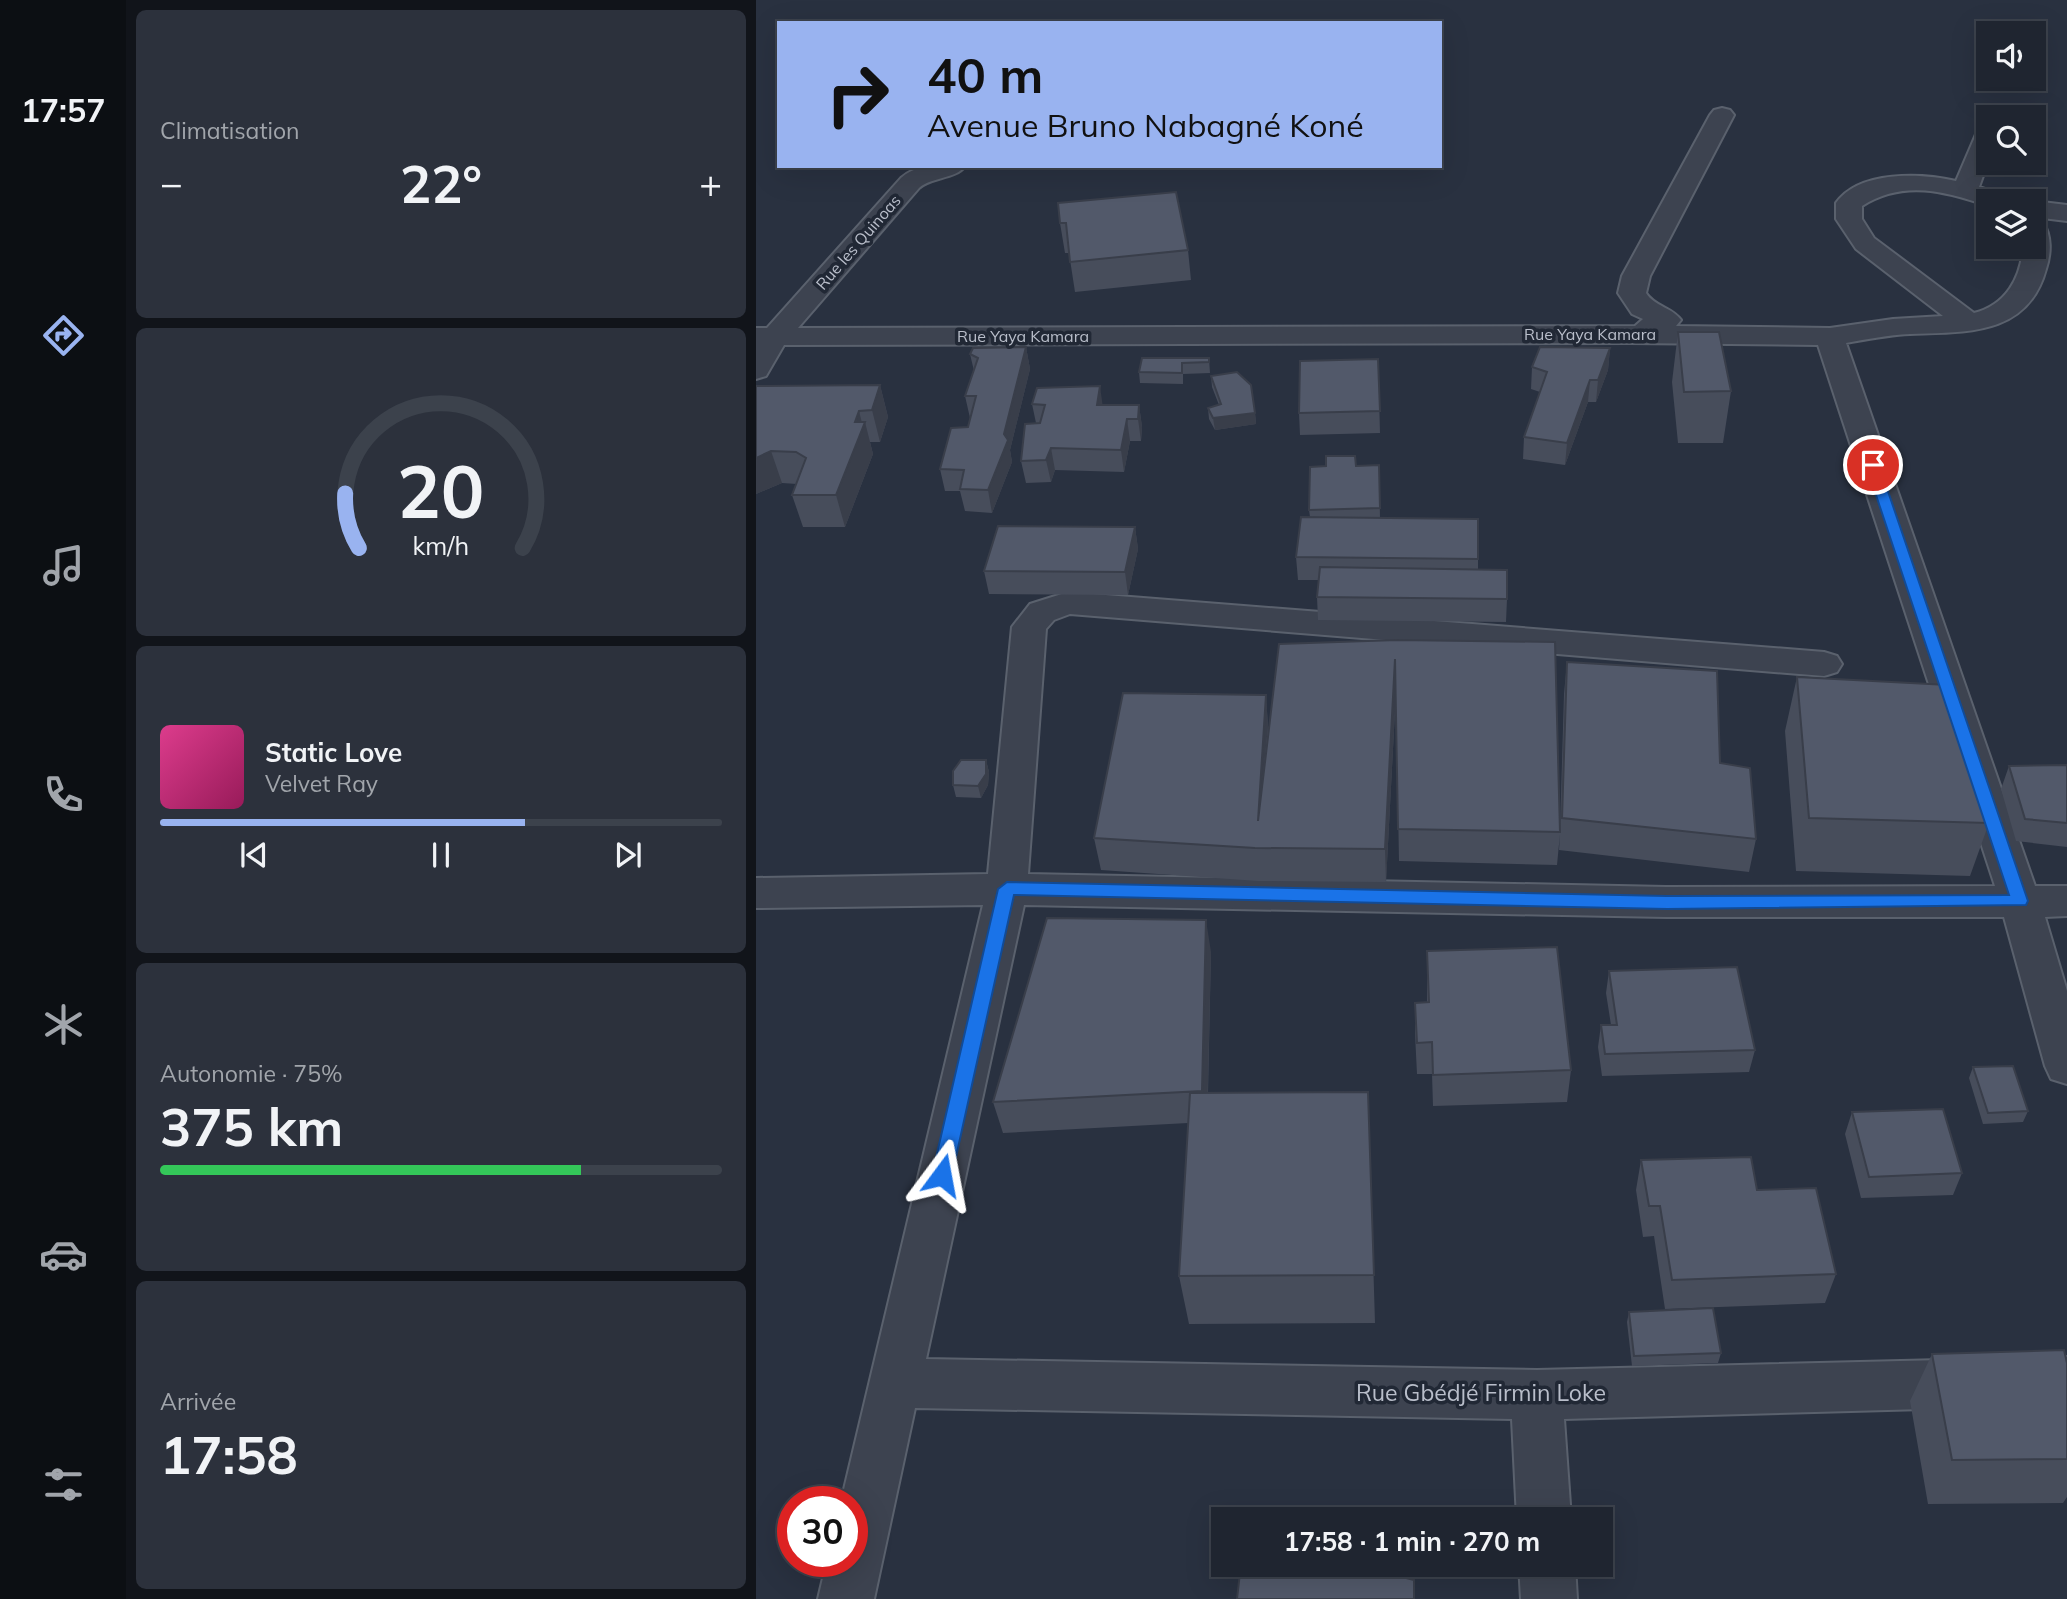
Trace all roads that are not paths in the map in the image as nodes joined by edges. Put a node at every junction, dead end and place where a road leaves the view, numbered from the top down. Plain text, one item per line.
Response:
1 (1723, 116) dead end
2 (1976, 161) edge
3 (946, 168) edge
4 (1965, 190) junction
5 (1976, 194) edge
6 (2046, 210) edge
7 (2067, 213) edge
8 (2035, 259) edge
9 (1970, 324) junction
10 (1630, 334) junction
11 (766, 337) edge
12 (1830, 337) junction
13 (756, 370) edge
14 (1824, 664) dead end
15 (1007, 889) junction
16 (756, 893) edge
17 (2020, 901) junction
18 (2067, 901) edge
19 (2067, 1066) edge
20 (2067, 1381) edge
21 (895, 1383) junction
22 (1537, 1395) junction
23 (1543, 1507) edge
24 (1548, 1577) edge
25 (846, 1599) edge
26 (1549, 1599) edge

1 - 10 street
2 - 4 street
3 - 11 street, Rue les Quinoas
4 - 5 street
4 - 9 street
6 - 7 street
8 - 9 street, Rue Yaya Kamara
9 - 12 street, Rue Yaya Kamara
10 - 11 street, Rue Yaya Kamara
10 - 12 street, Rue Yaya Kamara
11 - 13 street, Rue les Quinoas
12 - 17 street
14 - 15 street
15 - 16 street
15 - 17 street
15 - 21 street
17 - 18 street
17 - 19 street
20 - 22 street, Rue Gbédjé Firmin Loke
21 - 22 street, Rue Gbédjé Firmin Loke
21 - 25 street
22 - 23 street
24 - 26 street

